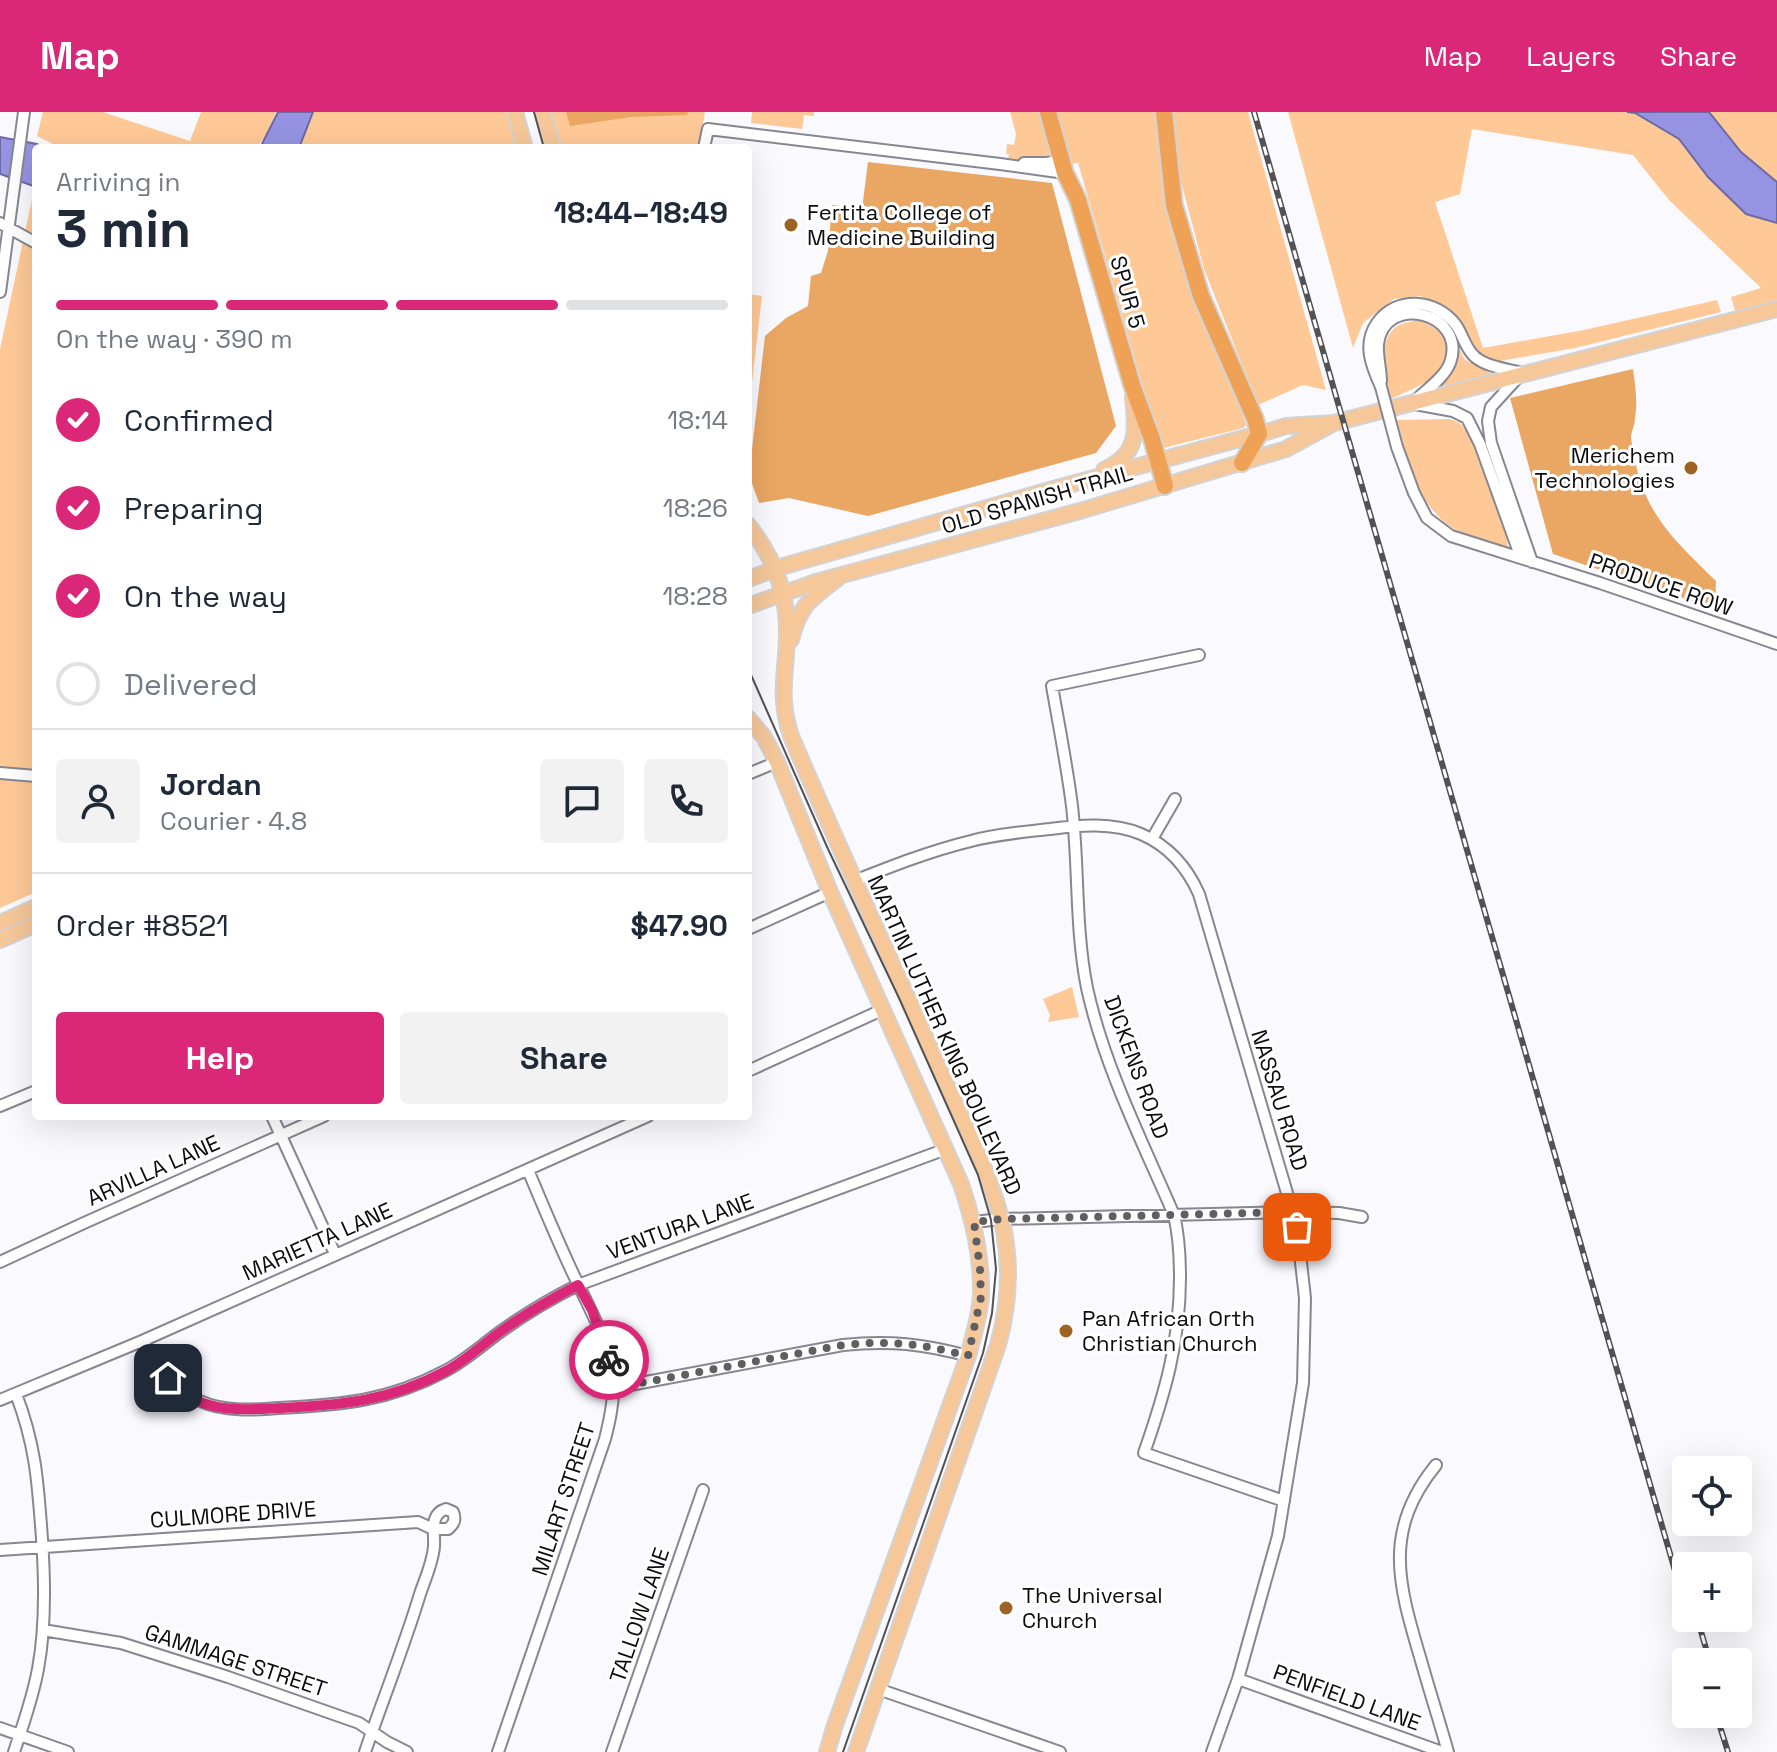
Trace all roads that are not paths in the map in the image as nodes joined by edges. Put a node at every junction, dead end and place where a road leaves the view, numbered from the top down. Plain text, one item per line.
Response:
1 (24, 112) edge
2 (515, 112) edge
3 (543, 112) edge
4 (1048, 112) edge
5 (1164, 112) edge
6 (524, 144) edge
7 (552, 144) edge
8 (705, 144) edge
9 (1063, 167) junction
10 (4, 225) edge
11 (32, 241) edge
12 (0, 292) edge
13 (1777, 309) edge
14 (1522, 373) junction
15 (1132, 385) junction
16 (1381, 387) junction
17 (1413, 403) junction
18 (1334, 423) junction
19 (1259, 434) junction
20 (1158, 460) junction
21 (1242, 463) junction
22 (1165, 486) junction
23 (1057, 488) junction
24 (752, 531) edge
25 (1521, 558) junction
26 (1532, 562) junction
27 (776, 569) junction
28 (844, 574) junction
29 (752, 578) edge
30 (782, 592) junction
31 (752, 604) edge
32 (1777, 644) edge
33 (1199, 655) dead end
34 (782, 687) junction
35 (752, 723) edge
36 (777, 762) junction
37 (752, 772) edge
38 (0, 773) edge
39 (32, 776) edge
40 (1175, 799) dead end
41 (1073, 826) junction
42 (1152, 839) junction
43 (854, 881) junction
44 (830, 892) junction
45 (32, 909) edge
46 (0, 923) edge
47 (32, 926) edge
48 (752, 927) edge
49 (0, 940) edge
50 (884, 1009) junction
51 (752, 1069) edge
52 (32, 1093) edge
53 (0, 1106) edge
54 (274, 1120) edge
55 (315, 1120) edge
56 (639, 1120) edge
57 (280, 1135) junction
58 (946, 1149) junction
59 (528, 1170) junction
60 (1293, 1212) junction
61 (1174, 1215) junction
62 (1362, 1217) dead end
63 (1001, 1219) junction
64 (974, 1222) junction
65 (335, 1254) junction
66 (0, 1262) edge
67 (578, 1285) junction
68 (142, 1341) junction
69 (968, 1356) junction
70 (614, 1388) junction
71 (16, 1394) junction
72 (0, 1400) edge
73 (1436, 1465) dead end
74 (703, 1490) dead end
75 (1284, 1501) junction
76 (453, 1512) dead end
77 (433, 1529) junction
78 (42, 1547) junction
79 (0, 1550) edge
80 (43, 1630) junction
81 (1238, 1679) junction
82 (878, 1689) junction
83 (0, 1728) edge
84 (372, 1730) junction
85 (20, 1735) junction
86 (14, 1752) edge
87 (68, 1752) edge
88 (365, 1752) edge
89 (407, 1752) edge
90 (498, 1752) edge
91 (612, 1752) edge
92 (827, 1752) edge
93 (856, 1752) edge
94 (1060, 1752) edge
95 (1212, 1752) edge
96 (1445, 1752) edge

1 - 10 street
2 - 6 main road
3 - 7 main road
4 - 9 highway, SPUR 5 / Spur 5
5 - 19 highway
8 - 9 street
9 - 15 highway, SPUR 5 / Spur 5
10 - 11 street
10 - 12 street
13 - 14 main road, OLD SPANISH TRAIL
14 - 16 street, PRODUCE ROW
14 - 17 main road, OLD SPANISH TRAIL
14 - 26 street
15 - 20 highway, SPUR 5 / Spur 5
15 - 23 main road
16 - 17 street, PRODUCE ROW
16 - 25 street, PRODUCE ROW, bridge
17 - 18 main road, OLD SPANISH TRAIL
17 - 25 street
18 - 19 main road, OLD SPANISH TRAIL
18 - 21 main road, OLD SPANISH TRAIL
19 - 20 main road, OLD SPANISH TRAIL
19 - 21 highway
20 - 22 highway, SPUR 5 / Spur 5
20 - 23 main road, OLD SPANISH TRAIL
21 - 22 main road, OLD SPANISH TRAIL
22 - 28 main road, OLD SPANISH TRAIL
23 - 27 main road, OLD SPANISH TRAIL
24 - 27 main road, MARTIN LUTHER KING BOULEVARD
25 - 26 street, PRODUCE ROW
26 - 32 street, PRODUCE ROW
27 - 29 main road, OLD SPANISH TRAIL
27 - 30 main road, MARTIN LUTHER KING BOULEVARD
28 - 30 main road, OLD SPANISH TRAIL
28 - 34 main road
30 - 31 main road, OLD SPANISH TRAIL
30 - 34 main road, MARTIN LUTHER KING BOULEVARD
33 - 41 street, DICKENS ROAD
34 - 43 main road, MARTIN LUTHER KING BOULEVARD
35 - 36 main road, MARTIN LUTHER KING BOULEVARD
36 - 37 street
36 - 44 main road, MARTIN LUTHER KING BOULEVARD
38 - 39 street
40 - 42 street
41 - 42 street, NASSAU ROAD
41 - 43 street
41 - 61 street, DICKENS ROAD
42 - 60 street, NASSAU ROAD
43 - 63 main road, MARTIN LUTHER KING BOULEVARD
44 - 48 street
44 - 50 main road, MARTIN LUTHER KING BOULEVARD
45 - 46 main road
47 - 49 main road
50 - 51 street
50 - 58 main road, MARTIN LUTHER KING BOULEVARD
52 - 53 street
54 - 57 street
55 - 57 street, ARVILLA LANE
56 - 59 street, MARIETTA LANE
57 - 65 street
57 - 66 street, ARVILLA LANE
58 - 64 main road, MARTIN LUTHER KING BOULEVARD
58 - 67 street, VENTURA LANE
59 - 65 street, MARIETTA LANE
59 - 67 street, MILART STREET
60 - 61 street
60 - 62 street
60 - 75 street, NASSAU ROAD
61 - 63 street
61 - 75 street, DICKENS ROAD
63 - 64 street
63 - 82 main road, MARTIN LUTHER KING BOULEVARD
64 - 69 main road, MARTIN LUTHER KING BOULEVARD
65 - 68 street, MARIETTA LANE
67 - 68 street, VENTURA LANE
67 - 70 street, MILART STREET
68 - 71 street, MARIETTA LANE
69 - 70 street
69 - 92 main road, MARTIN LUTHER KING BOULEVARD
70 - 90 street, MILART STREET
71 - 72 street, MARIETTA LANE
71 - 78 street
73 - 96 street
74 - 91 street, TALLOW LANE
75 - 81 street, NASSAU ROAD
76 - 77 street
77 - 78 street, CULMORE DRIVE
77 - 84 street
78 - 79 street, CULMORE DRIVE
78 - 80 street
80 - 84 street, GAMMAGE STREET
80 - 85 street
81 - 95 street, NASSAU ROAD
81 - 96 street, PENFIELD LANE
82 - 93 main road, MARTIN LUTHER KING BOULEVARD
82 - 94 street
83 - 85 street
84 - 88 street
84 - 89 street, GAMMAGE STREET
85 - 86 street
85 - 87 street

